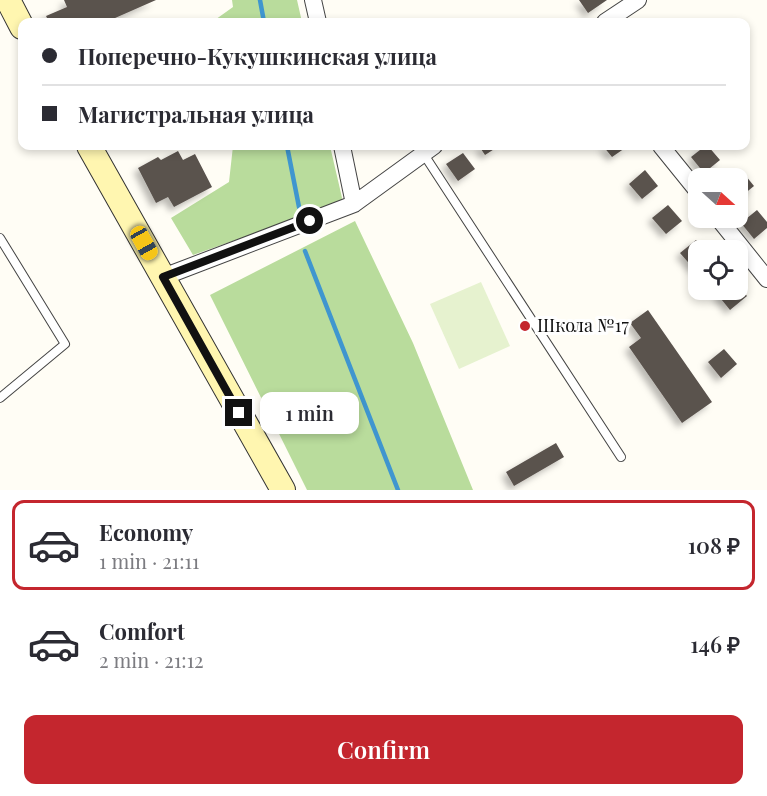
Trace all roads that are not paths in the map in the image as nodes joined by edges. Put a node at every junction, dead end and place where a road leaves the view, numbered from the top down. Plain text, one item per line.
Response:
1 (8, 0) edge
2 (314, 0) edge
3 (638, 0) edge
4 (317, 18) edge
5 (611, 18) edge
6 (18, 19) edge
7 (92, 150) edge
8 (343, 150) edge
9 (428, 150) edge
10 (430, 150) edge
11 (664, 150) edge
12 (688, 180) edge
13 (354, 204) junction
14 (726, 228) edge
15 (0, 238) edge
16 (163, 277) junction
17 (767, 279) edge
18 (0, 398) edge
19 (621, 457) dead end
20 (283, 490) edge

1 - 6 main road
2 - 4 street
3 - 5 street
7 - 16 main road
8 - 13 street
9 - 13 street
10 - 19 lane
11 - 12 street
13 - 16 street
14 - 17 street
15 - 18 lane
16 - 20 main road

